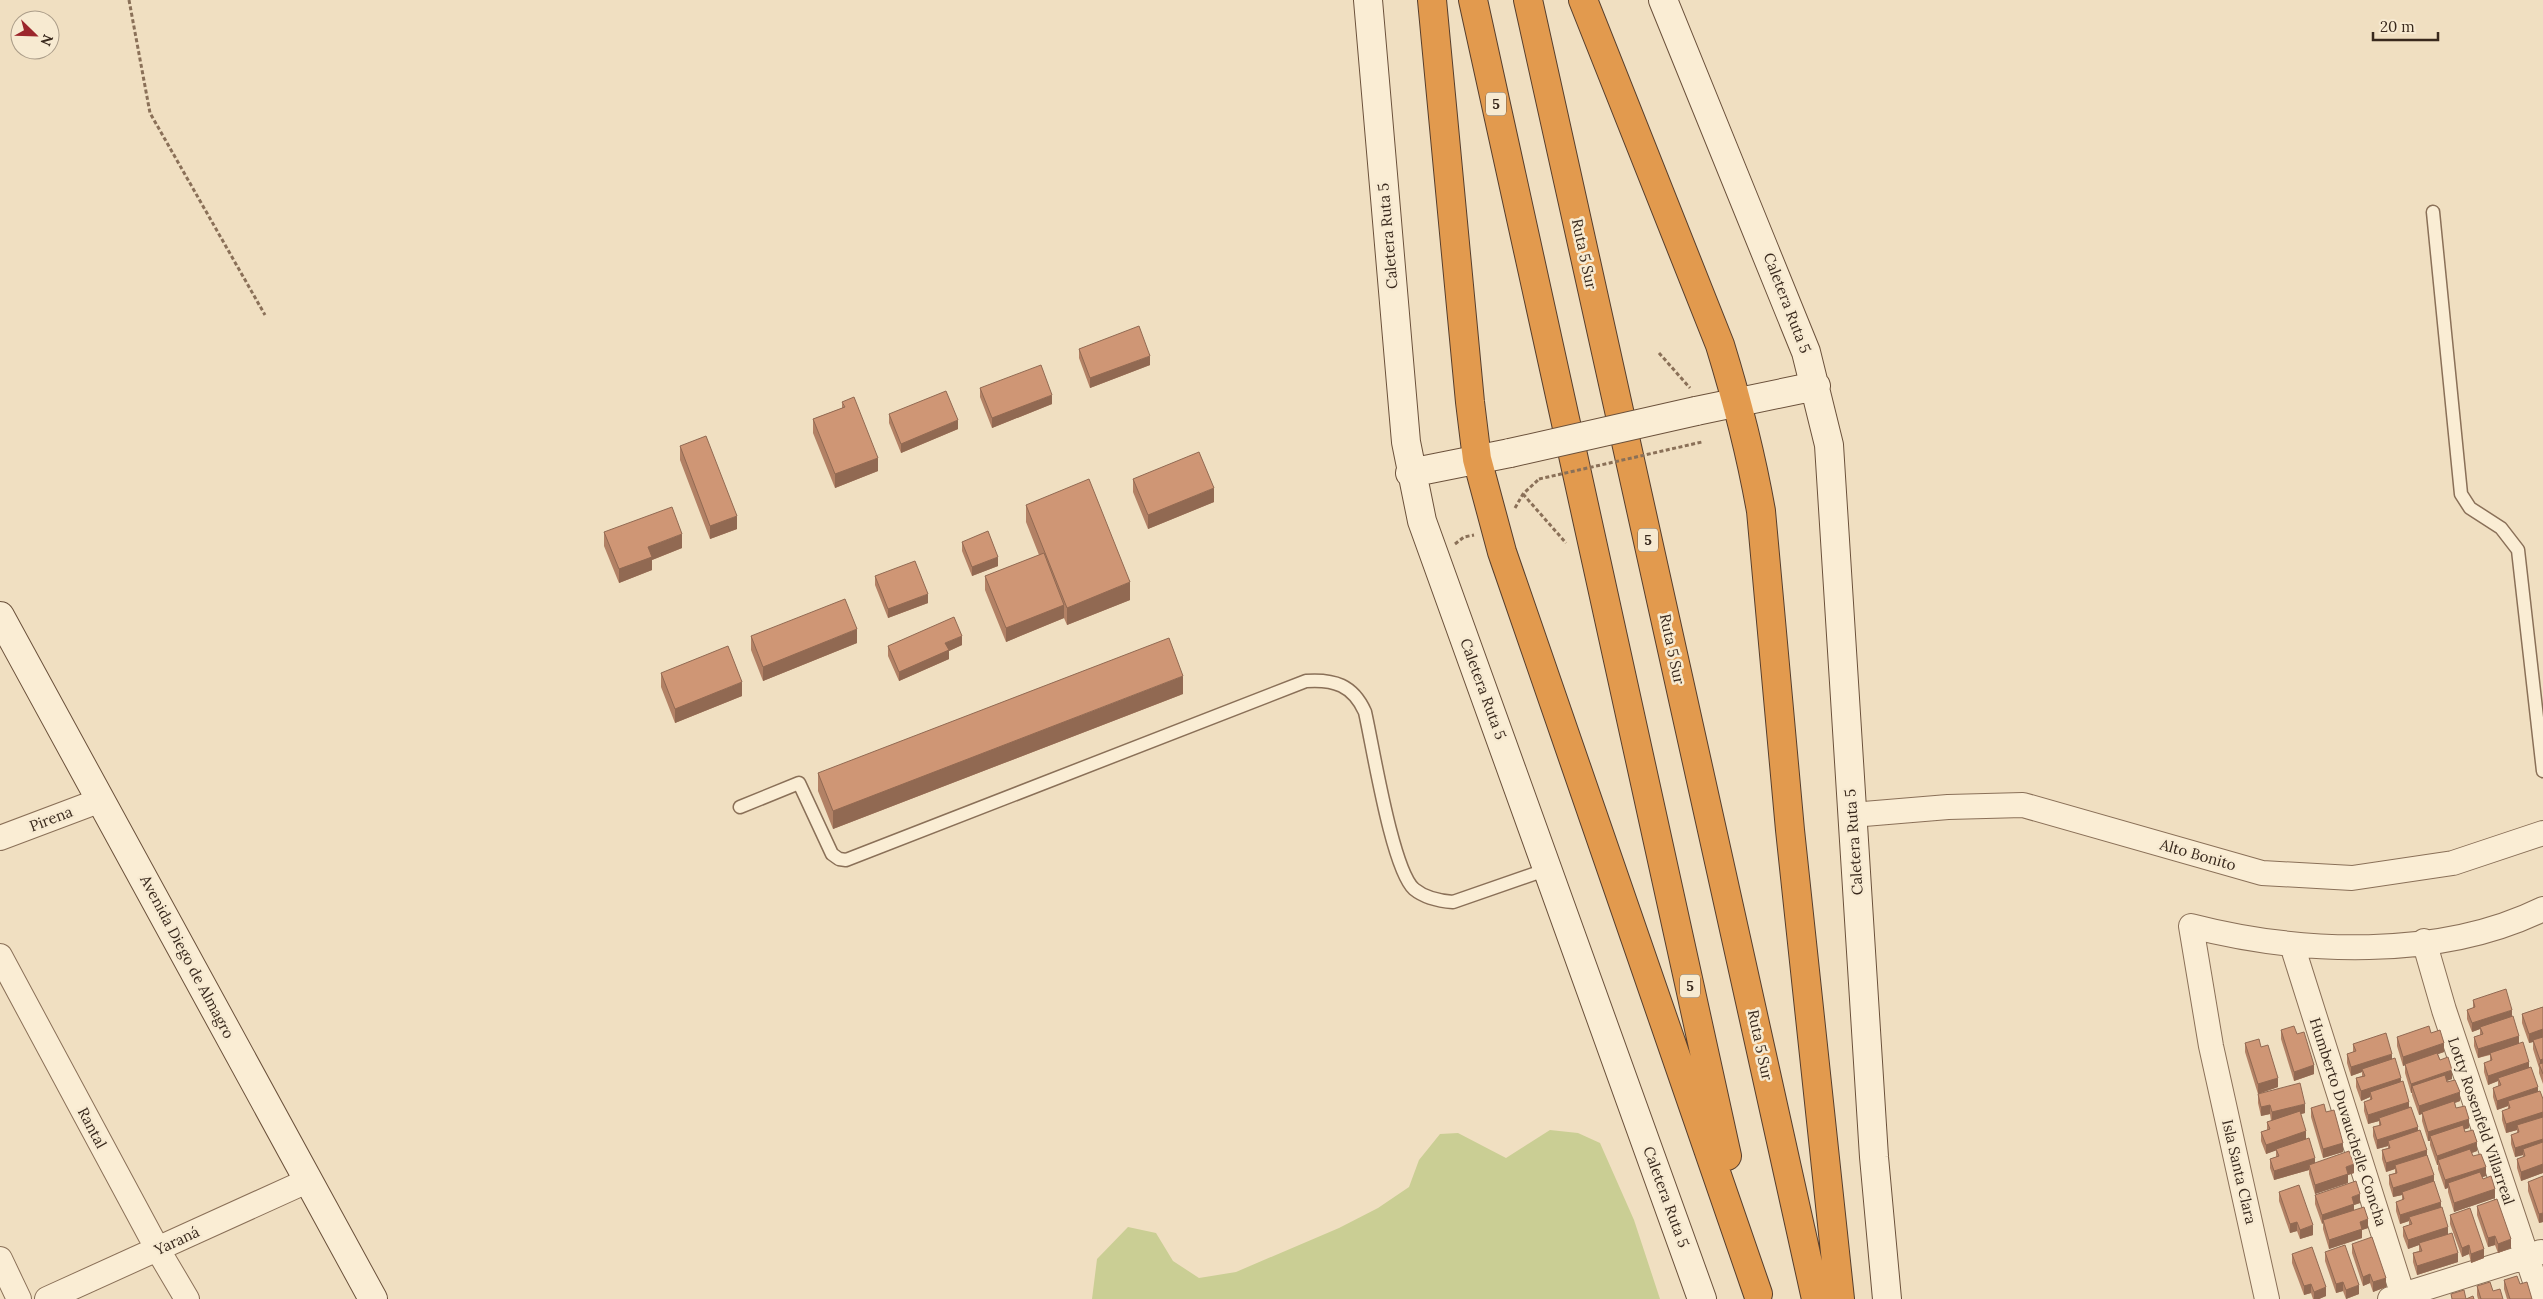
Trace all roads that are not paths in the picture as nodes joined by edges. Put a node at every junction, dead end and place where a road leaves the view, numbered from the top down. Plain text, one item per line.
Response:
1 (1368, 0) edge
2 (1432, 0) edge
3 (1473, 0) edge
4 (1528, 0) edge
5 (1583, 0) edge
6 (1663, 0) edge
7 (2433, 212) dead end
8 (1816, 386) junction
9 (1738, 403) junction
10 (1477, 460) junction
11 (1410, 473) junction
12 (0, 616) edge
13 (2543, 771) edge
14 (102, 800) junction
15 (740, 806) dead end
16 (1852, 815) junction
17 (2543, 833) edge
18 (0, 838) edge
19 (1548, 869) junction
20 (2543, 909) edge
21 (2424, 941) junction
22 (2292, 945) junction
23 (0, 956) edge
24 (307, 1181) junction
25 (158, 1250) junction
26 (2535, 1254) edge
27 (0, 1259) edge
28 (1758, 1297) edge
29 (2399, 1298) edge
30 (19, 1299) edge
31 (47, 1299) edge
32 (187, 1299) edge
33 (373, 1299) edge
34 (1702, 1299) edge
35 (1816, 1299) edge
36 (1840, 1299) edge
37 (1887, 1299) edge
38 (2267, 1299) edge
39 (2541, 1299) edge

1 - 11 street, Caletera Ruta 5
2 - 10 highway
3 - 28 highway, 5
4 - 35 highway, Ruta 5 Sur / 5
5 - 9 highway
6 - 8 street, Caletera Ruta 5
7 - 13 lane
8 - 9 street
8 - 16 street, Caletera Ruta 5
9 - 10 street, bridge
9 - 36 highway
10 - 11 street
10 - 28 highway
11 - 19 street, Caletera Ruta 5
12 - 14 street, Avenida Diego de Almagro
14 - 18 street, Pirena
14 - 24 street, Avenida Diego de Almagro
15 - 19 lane
16 - 17 street, Alto Bonito
16 - 37 street, Caletera Ruta 5
19 - 34 street, Caletera Ruta 5
20 - 21 street
21 - 22 street
21 - 26 street, Lotty Rosenfeld Villarreal
22 - 29 street, Humberto Duvauchelle Concha
22 - 38 street, Isla Santa Clara
23 - 25 street, Rantal
24 - 25 street, Yaraná
24 - 33 street, Avenida Diego de Almagro
25 - 31 street, Yaraná
25 - 32 street, Rantal
26 - 29 street
26 - 39 street, Lotty Rosenfeld Villarreal
27 - 30 street

